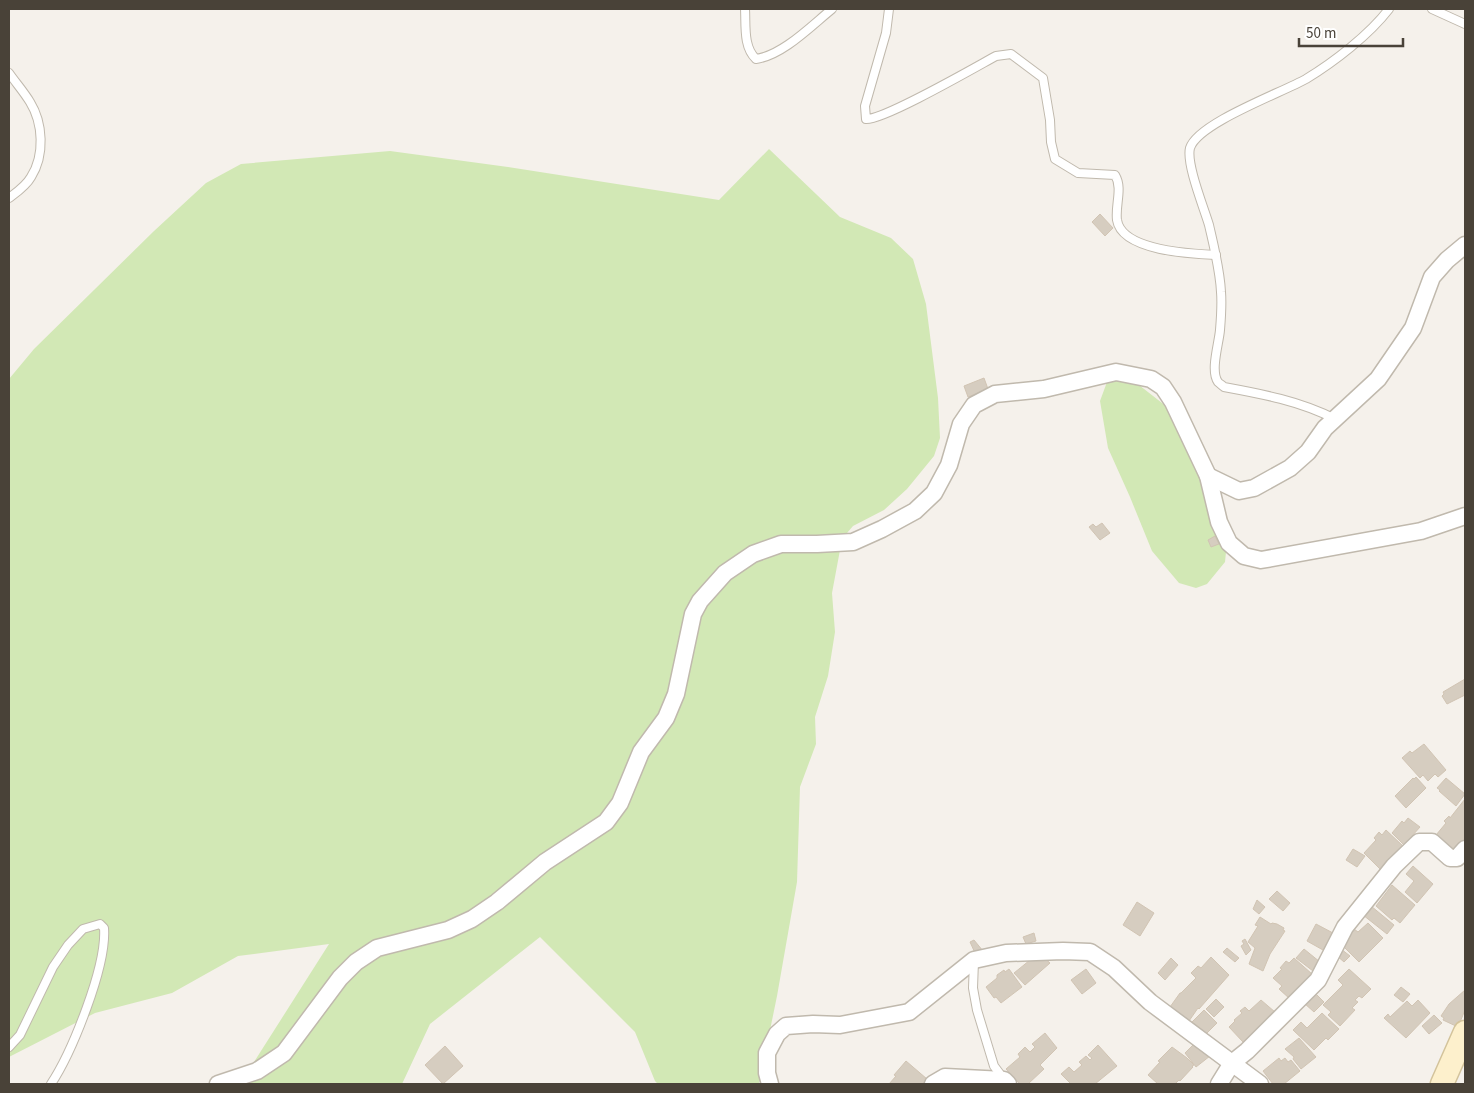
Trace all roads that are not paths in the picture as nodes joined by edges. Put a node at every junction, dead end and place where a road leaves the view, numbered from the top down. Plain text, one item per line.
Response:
1 (745, 9) edge
2 (832, 9) edge
3 (889, 9) edge
4 (1390, 9) edge
5 (1432, 9) edge
6 (1465, 24) edge
7 (9, 73) edge
8 (9, 198) edge
9 (1465, 245) edge
10 (1216, 255) junction
11 (1335, 419) junction
12 (1208, 476) junction
13 (1465, 516) edge
14 (1465, 849) edge
15 (974, 960) junction
16 (1465, 1032) edge
17 (9, 1048) edge
18 (1232, 1064) junction
19 (1006, 1082) edge
20 (51, 1084) edge
21 (218, 1084) edge
22 (770, 1084) edge
23 (933, 1084) edge
24 (1219, 1084) edge
25 (1260, 1084) edge
26 (1442, 1084) edge

1 - 2 lane
3 - 10 lane
4 - 10 lane
5 - 6 lane
7 - 8 lane
9 - 11 street
10 - 11 lane
11 - 12 street
12 - 13 street
12 - 21 street
14 - 18 street
15 - 18 street
15 - 19 lane
15 - 22 street
16 - 26 street
17 - 20 lane
18 - 24 street
18 - 25 street
19 - 23 street

